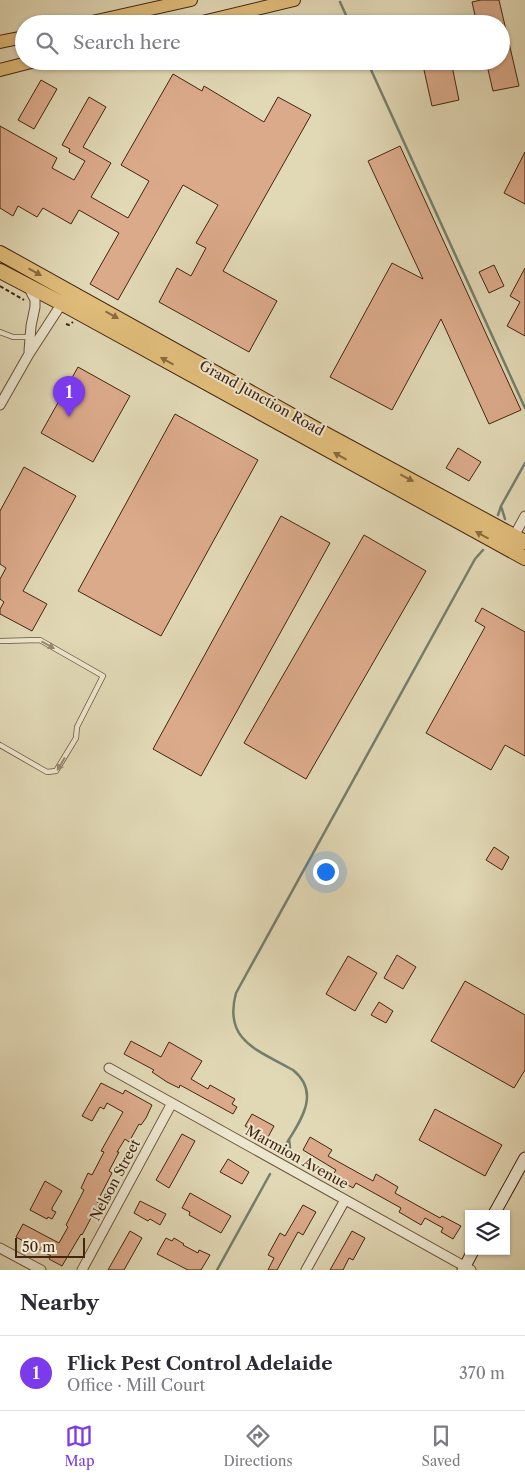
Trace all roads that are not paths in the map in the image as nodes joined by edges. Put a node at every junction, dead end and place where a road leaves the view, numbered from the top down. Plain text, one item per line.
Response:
1 (191, 0) edge
2 (294, 0) edge
3 (124, 15) edge
4 (232, 15) edge
5 (0, 34) edge
6 (15, 36) edge
7 (15, 39) edge
8 (0, 42) edge
9 (15, 66) edge
10 (0, 70) edge
11 (0, 253) edge
12 (0, 271) edge
13 (27, 285) junction
14 (69, 291) junction
15 (63, 304) junction
16 (0, 332) edge
17 (30, 337) junction
18 (29, 354) junction
19 (0, 405) edge
20 (315, 435) junction
21 (525, 516) edge
22 (520, 539) edge
23 (508, 549) junction
24 (525, 558) edge
25 (0, 641) edge
26 (0, 745) edge
27 (109, 1068) dead end
28 (172, 1103) junction
29 (525, 1158) edge
30 (345, 1200) junction
31 (496, 1210) edge
32 (0, 1248) edge
33 (471, 1255) edge
34 (466, 1269) edge
35 (41, 1270) edge
36 (82, 1270) edge
37 (306, 1270) edge

1 - 3 main road
2 - 4 main road
5 - 6 main road
7 - 8 main road
9 - 10 main road
11 -> 14 highway, Grand Junction Road
12 - 13 highway, Grand Junction Road
13 - 15 highway, Grand Junction Road
13 - 17 street
14 - 15 street
14 -> 20 highway, Grand Junction Road
15 - 18 street
20 -> 15 highway, Grand Junction Road
16 - 17 lane
17 - 18 street
18 - 19 street
20 -> 22 highway, Grand Junction Road
23 -> 20 highway, Grand Junction Road
21 - 22 street
22 - 23 street
23 - 24 highway, Grand Junction Road
25 -> 26 lane
27 - 28 street, Marmion Avenue
28 - 30 street, Marmion Avenue
28 - 36 street, Nelson Street
29 - 31 main road
30 - 34 street, Marmion Avenue
30 - 37 street
32 - 35 street
33 - 34 main road

